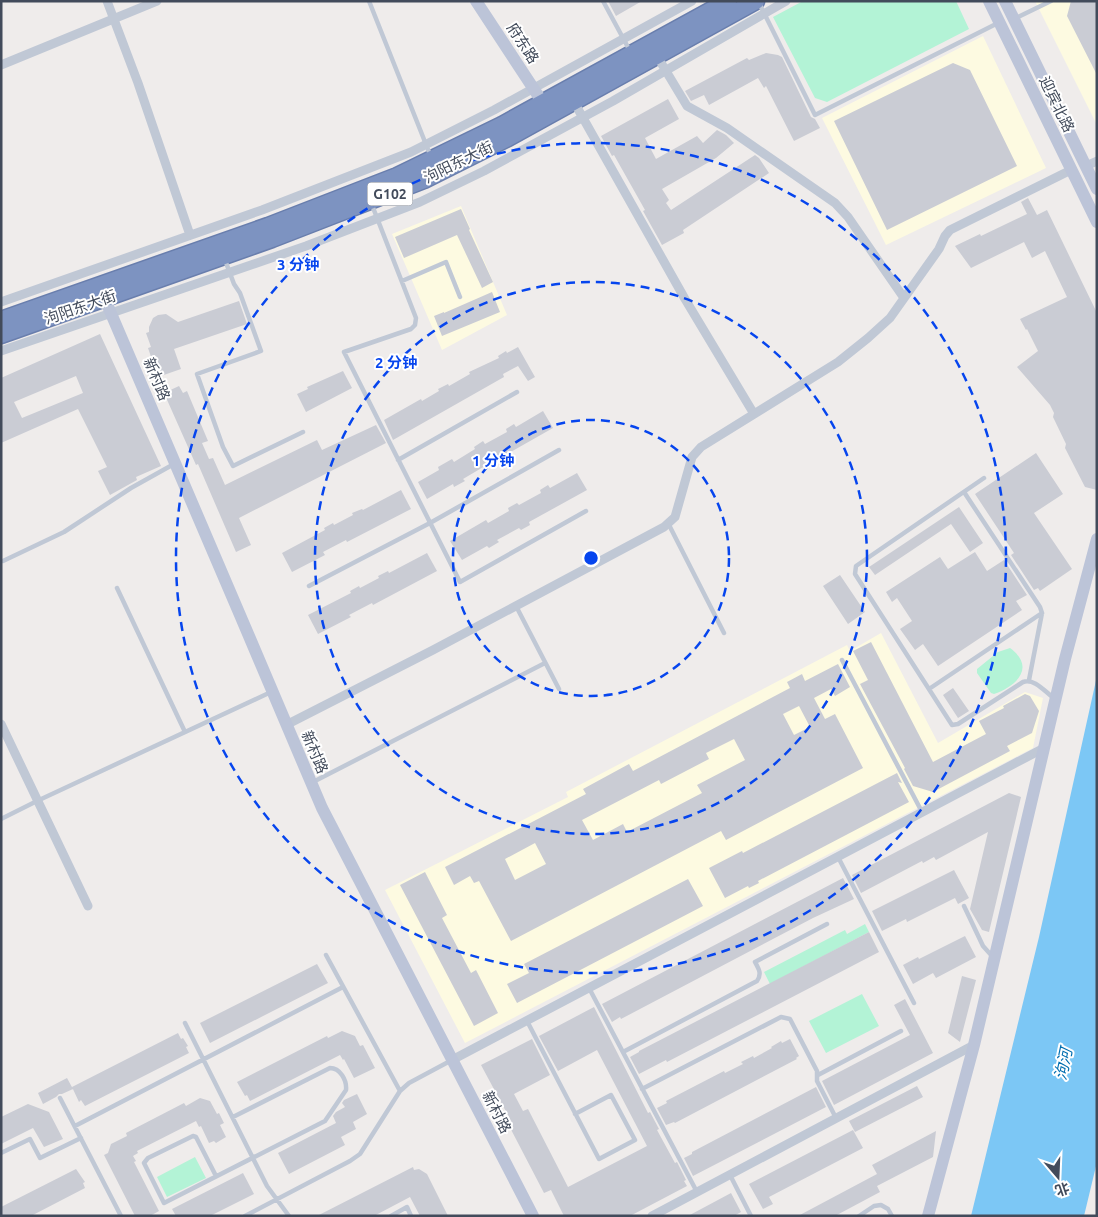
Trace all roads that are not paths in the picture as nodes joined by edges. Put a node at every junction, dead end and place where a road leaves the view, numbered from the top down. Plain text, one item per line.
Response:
1 (107, 1) edge
2 (157, 1) edge
3 (369, 1) edge
4 (476, 1) edge
5 (602, 1) edge
6 (692, 1) edge
7 (728, 1) edge
8 (786, 1) edge
9 (989, 1) edge
10 (1005, 1) edge
11 (1050, 1) edge
12 (759, 5) edge
13 (114, 19) junction
14 (1014, 19) junction
15 (999, 22) junction
16 (623, 39) junction
17 (632, 55) junction
18 (657, 56) junction
19 (2, 63) edge
20 (666, 71) junction
21 (533, 89) junction
22 (574, 102) junction
23 (543, 103) junction
24 (583, 118) junction
25 (426, 144) junction
26 (432, 160) junction
27 (1091, 164) edge
28 (1071, 170) junction
29 (1097, 188) edge
30 (371, 201) junction
31 (378, 218) junction
32 (1097, 222) edge
33 (190, 236) junction
34 (224, 256) junction
35 (230, 272) junction
36 (402, 281) junction
37 (460, 297) dead end
38 (904, 298) junction
39 (105, 299) junction
40 (1, 302) edge
41 (1, 320) edge
42 (1, 335) edge
43 (1, 351) edge
44 (517, 392) dead end
45 (754, 414) junction
46 (303, 432) dead end
47 (559, 450) dead end
48 (398, 460) junction
49 (175, 463) junction
50 (984, 478) dead end
51 (964, 492) junction
52 (586, 511) dead end
53 (430, 523) junction
54 (668, 523) junction
55 (1097, 539) edge
56 (3, 561) dead end
57 (309, 586) dead end
58 (117, 588) dead end
59 (516, 606) junction
60 (1042, 613) junction
61 (724, 633) dead end
62 (842, 660) dead end
63 (546, 663) junction
64 (1029, 680) junction
65 (559, 689) dead end
66 (929, 689) junction
67 (272, 691) junction
68 (1056, 700) junction
69 (1, 724) edge
70 (286, 724) junction
71 (185, 732) junction
72 (1044, 748) junction
73 (311, 783) junction
74 (37, 801) junction
75 (922, 812) junction
76 (1, 819) edge
77 (838, 857) junction
78 (88, 906) dead end
79 (964, 906) dead end
80 (827, 924) dead end
81 (326, 955) dead end
82 (994, 959) junction
83 (343, 987) junction
84 (589, 988) junction
85 (914, 1003) dead end
86 (526, 1020) junction
87 (185, 1023) dead end
88 (901, 1030) dead end
89 (974, 1045) junction
90 (623, 1052) junction
91 (203, 1060) junction
92 (452, 1060) junction
93 (818, 1075) junction
94 (642, 1090) junction
95 (400, 1091) junction
96 (60, 1098) dead end
97 (575, 1114) junction
98 (233, 1117) junction
99 (836, 1118) junction
100 (74, 1126) junction
101 (81, 1138) junction
102 (1, 1154) edge
103 (253, 1157) junction
104 (730, 1174) junction
105 (216, 1176) junction
106 (697, 1192) junction
107 (277, 1199) junction
108 (121, 1216) edge
109 (245, 1216) edge
110 (289, 1216) edge
111 (391, 1216) edge
112 (411, 1216) edge
113 (533, 1216) edge
114 (652, 1216) edge
115 (751, 1216) edge
116 (859, 1216) edge
117 (892, 1216) edge
118 (928, 1216) edge

1 - 13 street
2 - 13 street
3 - 25 lane
4 - 21 street, 府东路
5 - 16 lane
6 - 16 street
7 - 17 highway, 泃阳东大街 / G102
8 - 12 street
9 - 15 street, 迎宾北路
10 - 14 street, 迎宾北路
11 - 14 lane
12 - 15 lane
12 - 18 highway, 泃阳东大街 / G102
12 - 20 street
13 - 19 street
13 - 33 street
14 - 27 street, 迎宾北路
15 - 28 street, 迎宾北路
16 - 17 lane
16 - 21 street
17 - 23 highway, 泃阳东大街 / G102
18 - 20 street
18 - 22 highway, 泃阳东大街 / G102
20 - 24 street
20 - 38 street
21 - 23 street, 府东路
21 - 25 street
22 - 24 street
22 - 30 highway, 泃阳东大街 / G102
23 - 26 highway, 泃阳东大街 / G102
24 - 31 street
24 - 45 street
25 - 26 lane
25 - 33 street
26 - 39 highway, 泃阳东大街 / G102
27 - 29 street, 迎宾北路
28 - 32 street, 迎宾北路
28 - 38 street
30 - 31 lane
30 - 34 highway, 泃阳东大街 / G102
31 - 35 street
31 - 36 lane
33 - 40 street
34 - 35 lane
34 - 39 highway, 泃阳东大街 / G102
35 - 39 street
35 - 46 lane
36 - 37 lane
36 - 48 lane
38 - 45 street
39 - 41 highway, 泃阳东大街 / G102
39 - 42 highway, 泃阳东大街 / G102
39 - 43 street
39 - 49 street, 新村路
44 - 48 lane
45 - 54 street
47 - 53 lane
48 - 53 lane
49 - 56 lane
49 - 67 street, 新村路
50 - 51 lane
51 - 60 lane
51 - 66 lane
52 - 53 lane
53 - 57 lane
54 - 59 street
54 - 61 lane
55 - 68 street
58 - 71 lane
59 - 63 lane
59 - 70 street
60 - 64 lane
60 - 66 lane
62 - 75 lane
63 - 65 lane
63 - 73 lane
64 - 66 lane
64 - 68 lane
67 - 70 street, 新村路
67 - 71 lane
68 - 72 street
69 - 74 street
70 - 73 street, 新村路
71 - 74 lane
72 - 75 street
72 - 82 street
73 - 92 street, 新村路
74 - 76 lane
74 - 78 street
75 - 77 street
77 - 84 street
77 - 85 lane
79 - 82 lane
80 - 90 lane
81 - 83 lane
82 - 89 street
83 - 91 lane
83 - 95 lane
84 - 86 street
84 - 90 lane
86 - 92 street
86 - 97 lane
87 - 91 lane
88 - 93 lane
89 - 99 street
89 - 118 street
90 - 94 lane
91 - 98 lane
91 - 100 lane
92 - 95 lane
92 - 113 street, 新村路
93 - 94 lane
93 - 99 lane
94 - 106 lane
95 - 107 lane
96 - 100 lane
97 - 97 lane
98 - 103 lane
98 - 103 lane
99 - 104 street
100 - 101 lane
101 - 102 lane
101 - 108 lane
103 - 105 lane
103 - 107 lane
104 - 106 street
104 - 115 lane
105 - 105 lane
106 - 114 street
107 - 109 lane
107 - 110 lane
111 - 112 lane
116 - 117 lane

